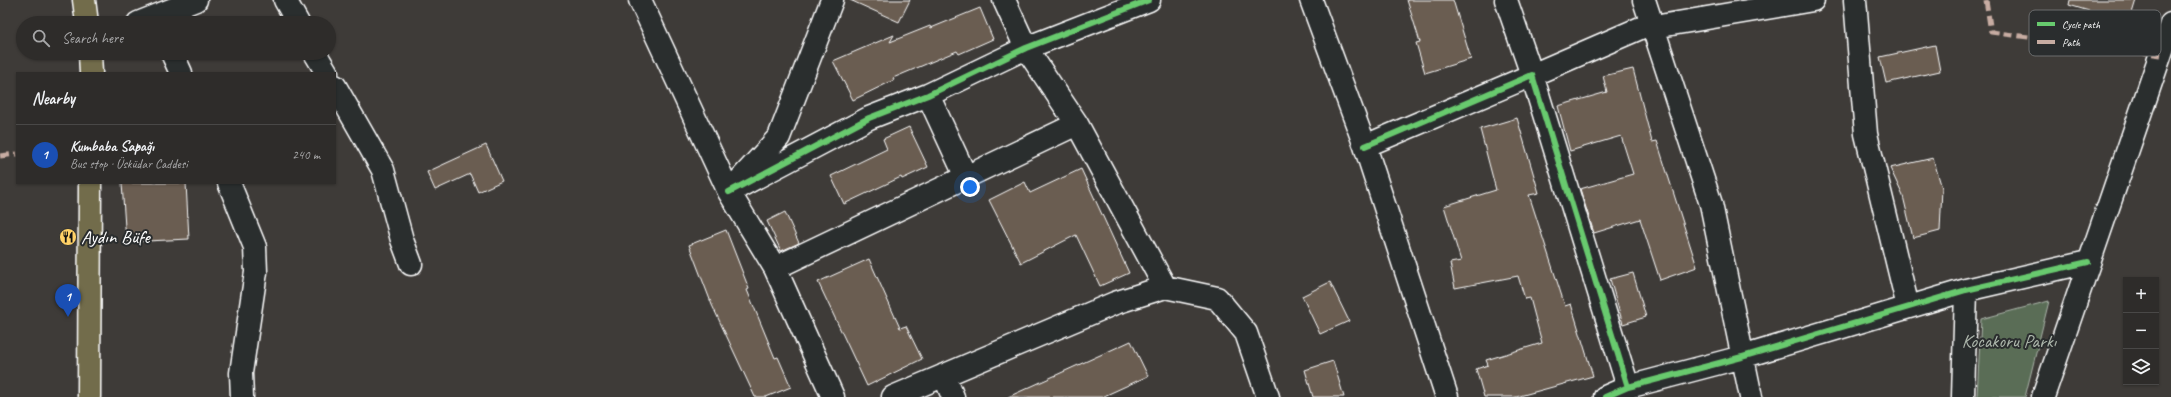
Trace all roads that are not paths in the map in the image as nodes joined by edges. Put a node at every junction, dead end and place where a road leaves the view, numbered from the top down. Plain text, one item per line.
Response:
1 (84, 0) edge
2 (196, 0) edge
3 (285, 0) edge
4 (640, 0) edge
5 (832, 0) edge
6 (1004, 0) edge
7 (1149, 0) edge
8 (1310, 0) edge
9 (1506, 0) edge
10 (1644, 0) edge
11 (1812, 0) edge
12 (1855, 0) edge
13 (86, 16) edge
14 (162, 16) edge
15 (294, 16) edge
16 (2171, 24) edge
17 (1653, 25) junction
18 (1026, 48) junction
19 (90, 60) edge
20 (175, 60) edge
21 (319, 60) edge
22 (2165, 65) edge
23 (91, 72) edge
24 (181, 72) edge
25 (326, 72) edge
26 (1532, 75) junction
27 (336, 88) edge
28 (928, 95) junction
29 (1078, 124) junction
30 (1365, 146) junction
31 (966, 177) junction
32 (90, 184) edge
33 (229, 184) edge
34 (729, 192) junction
35 (2088, 262) junction
36 (411, 264) dead end
37 (775, 268) junction
38 (1165, 287) junction
39 (1966, 290) junction
40 (1908, 308) junction
41 (1742, 357) junction
42 (944, 375) junction
43 (1628, 387) junction
44 (89, 397) edge
45 (242, 397) edge
46 (833, 397) edge
47 (893, 397) edge
48 (953, 397) edge
49 (1268, 397) edge
50 (1447, 397) edge
51 (1605, 397) edge
52 (1751, 397) edge
53 (1963, 397) edge
54 (2043, 397) edge

1 - 13 main road
2 - 14 street
3 - 15 street
4 - 34 street
5 - 34 street
6 - 18 street
7 - 18 street
8 - 30 street
9 - 26 street
10 - 17 street
11 - 17 street
12 - 40 street
16 - 22 street
17 - 26 street
17 - 41 street
18 - 28 street
18 - 29 street
19 - 23 main road
20 - 24 street
21 - 25 street
22 - 35 street
26 - 30 street
26 - 43 street
27 - 36 street
28 - 31 street
28 - 34 street
29 - 31 street
29 - 38 street
30 - 50 street
31 - 37 street
32 - 44 main road
33 - 45 street
34 - 37 street
35 - 39 street
35 - 54 street
37 - 46 street
38 - 42 street
38 - 49 street
39 - 40 street
39 - 53 street
40 - 41 street
41 - 43 street
41 - 52 street
42 - 47 street
42 - 48 street
43 - 51 street

